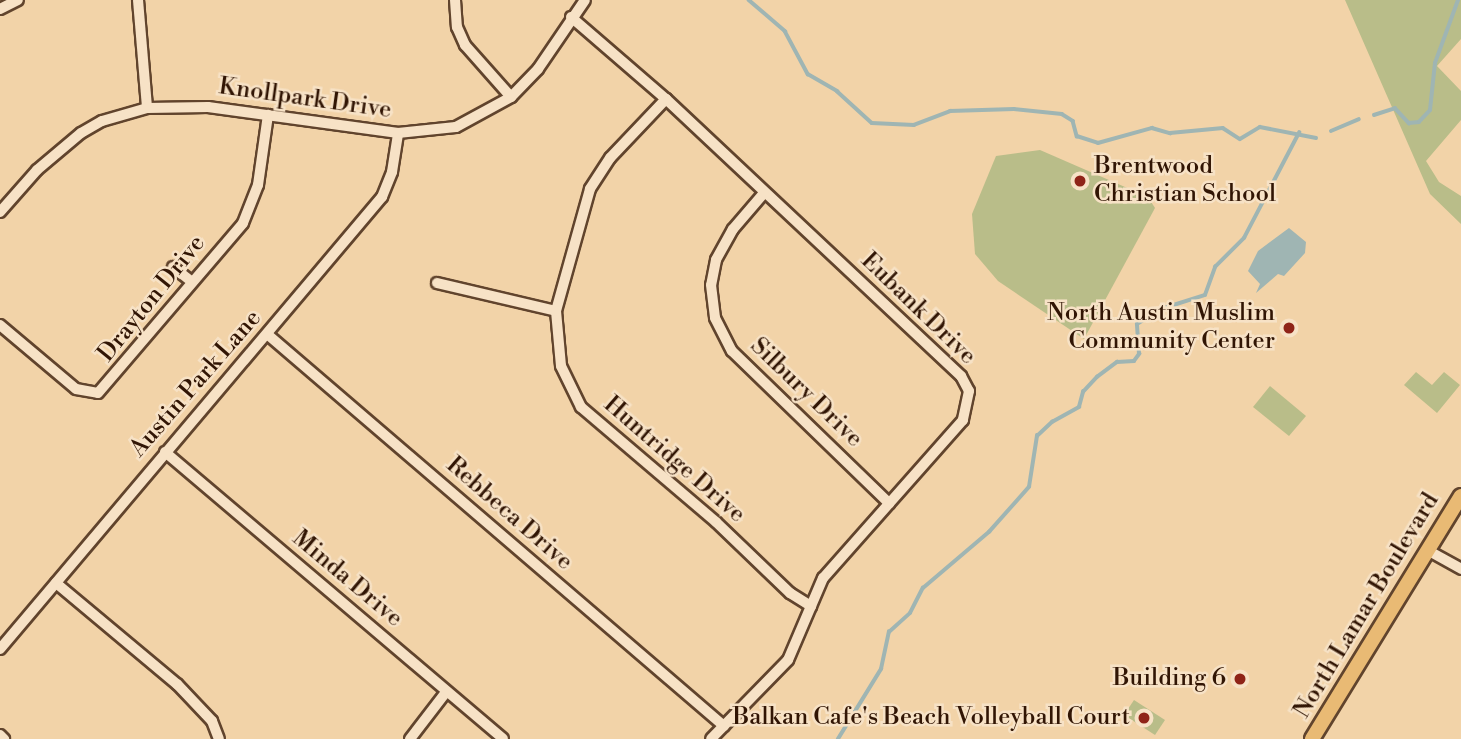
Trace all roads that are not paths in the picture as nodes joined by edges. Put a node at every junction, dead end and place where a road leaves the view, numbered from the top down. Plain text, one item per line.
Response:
1 (18, 0) edge
2 (138, 0) edge
3 (455, 0) edge
4 (585, 0) edge
5 (0, 9) edge
6 (571, 17) junction
7 (511, 97) junction
8 (666, 99) junction
9 (147, 108) junction
10 (268, 115) junction
11 (398, 133) junction
12 (764, 193) junction
13 (0, 212) edge
14 (173, 267) dead end
15 (192, 282) junction
16 (437, 283) dead end
17 (556, 311) junction
18 (0, 325) edge
19 (267, 334) junction
20 (165, 452) junction
21 (1461, 496) edge
22 (890, 503) junction
23 (1429, 551) junction
24 (1461, 569) edge
25 (56, 583) junction
26 (811, 606) junction
27 (0, 649) edge
28 (446, 691) junction
29 (724, 726) junction
30 (0, 735) edge
31 (4, 739) edge
32 (219, 739) edge
33 (410, 739) edge
34 (503, 739) edge
35 (711, 739) edge
36 (1312, 739) edge

1 - 5 street
2 - 9 street
3 - 7 street
4 - 6 street, Knollpark Drive
6 - 7 street, Knollpark Drive
6 - 8 street, Eubank Drive
7 - 11 street, Knollpark Drive
8 - 12 street, Eubank Drive
8 - 17 street, Huntridge Drive
9 - 10 street, Knollpark Drive
9 - 13 street, Knollpark Drive
10 - 11 street, Knollpark Drive
10 - 15 street, Drayton Drive
11 - 19 street, Austin Park Lane
12 - 22 street, Silbury Drive
12 - 22 street, Eubank Drive
14 - 15 street
15 - 18 street, Drayton Drive
16 - 17 street
17 - 26 street, Huntridge Drive
19 - 20 street, Austin Park Lane
19 - 29 street, Rebbeca Drive
20 - 25 street, Austin Park Lane
20 - 28 street, Minda Drive
21 - 23 main road, North Lamar Boulevard
22 - 26 street, Eubank Drive
23 - 24 street
23 - 36 main road, North Lamar Boulevard
25 - 27 street, Austin Park Lane
25 - 32 street
26 - 29 street, Eubank Drive
28 - 33 street
28 - 34 street, Minda Drive
29 - 35 street, Eubank Drive
30 - 31 street

